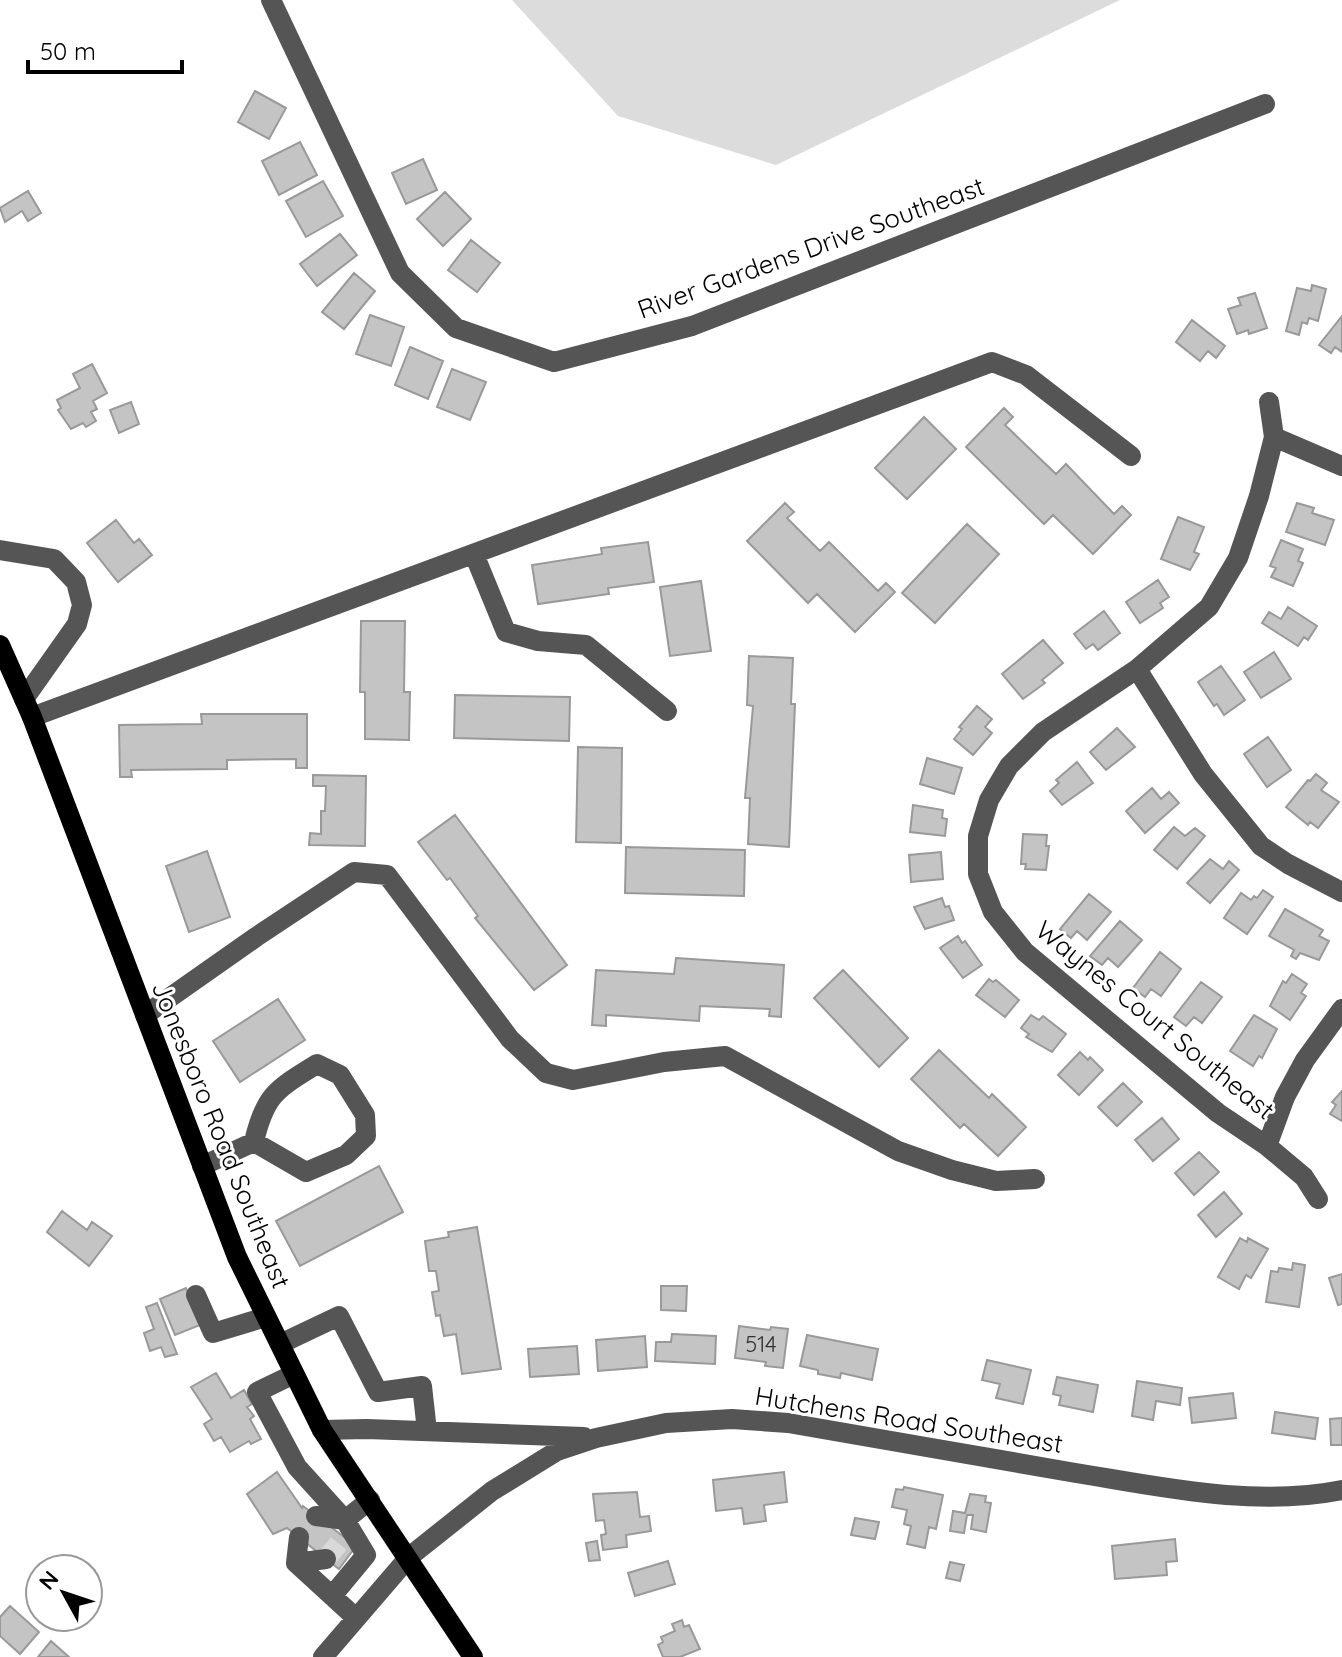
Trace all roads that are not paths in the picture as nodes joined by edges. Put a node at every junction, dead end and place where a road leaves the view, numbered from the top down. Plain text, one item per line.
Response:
1 (271, 0) edge
2 (1265, 104) dead end
3 (1269, 402) dead end
4 (1274, 437) junction
5 (1131, 456) dead end
6 (1342, 466) edge
7 (0, 550) edge
8 (474, 554) junction
9 (0, 645) edge
10 (1137, 669) junction
11 (28, 708) junction
12 (667, 711) dead end
13 (1342, 892) edge
14 (1342, 1009) edge
15 (145, 1015) junction
16 (254, 1142) junction
17 (1267, 1146) junction
18 (202, 1166) junction
19 (1035, 1179) dead end
20 (1318, 1199) dead end
21 (196, 1295) dead end
22 (266, 1317) junction
23 (280, 1344) junction
24 (294, 1374) junction
25 (322, 1430) junction
26 (427, 1431) junction
27 (596, 1438) junction
28 (1342, 1490) edge
29 (370, 1500) junction
30 (316, 1516) dead end
31 (344, 1528) junction
32 (299, 1537) dead end
33 (409, 1557) junction
34 (326, 1559) tunnel mouth
35 (296, 1563) junction
36 (332, 1596) junction
37 (356, 1618) junction
38 (323, 1657) edge
39 (473, 1657) edge

1 - 2 street, River Gardens Drive Southeast
3 - 4 street
4 - 6 street
4 - 10 street, Waynes Court Southeast
5 - 8 street
7 - 11 street
8 - 11 street
8 - 12 street
9 - 11 main road, Jonesboro Road Southeast
10 - 13 street
10 - 17 street, Waynes Court Southeast
11 - 15 main road, Jonesboro Road Southeast
14 - 17 street
15 - 18 main road, Jonesboro Road Southeast
15 - 19 street
16 - 16 street
16 - 18 street
17 - 20 street, Waynes Court Southeast
18 - 22 main road, Jonesboro Road Southeast
21 - 22 street
22 - 23 main road, Jonesboro Road Southeast
23 - 24 main road, Jonesboro Road Southeast
23 - 26 street
24 - 25 main road, Jonesboro Road Southeast
24 - 31 street
25 - 26 street
25 - 29 main road, Jonesboro Road Southeast
26 - 27 street
27 - 28 street, Hutchens Road Southeast
27 - 33 street, Hutchens Road Southeast
29 - 31 street
29 - 33 main road, Jonesboro Road Southeast
30 - 31 street
31 - 36 street
32 - 35 street
33 - 37 street, Hutchens Road Southeast
33 - 39 main road, Jonesboro Road Southeast
34 - 35 street
35 - 36 street
36 - 37 street
37 - 38 street, Hutchens Road Southeast

